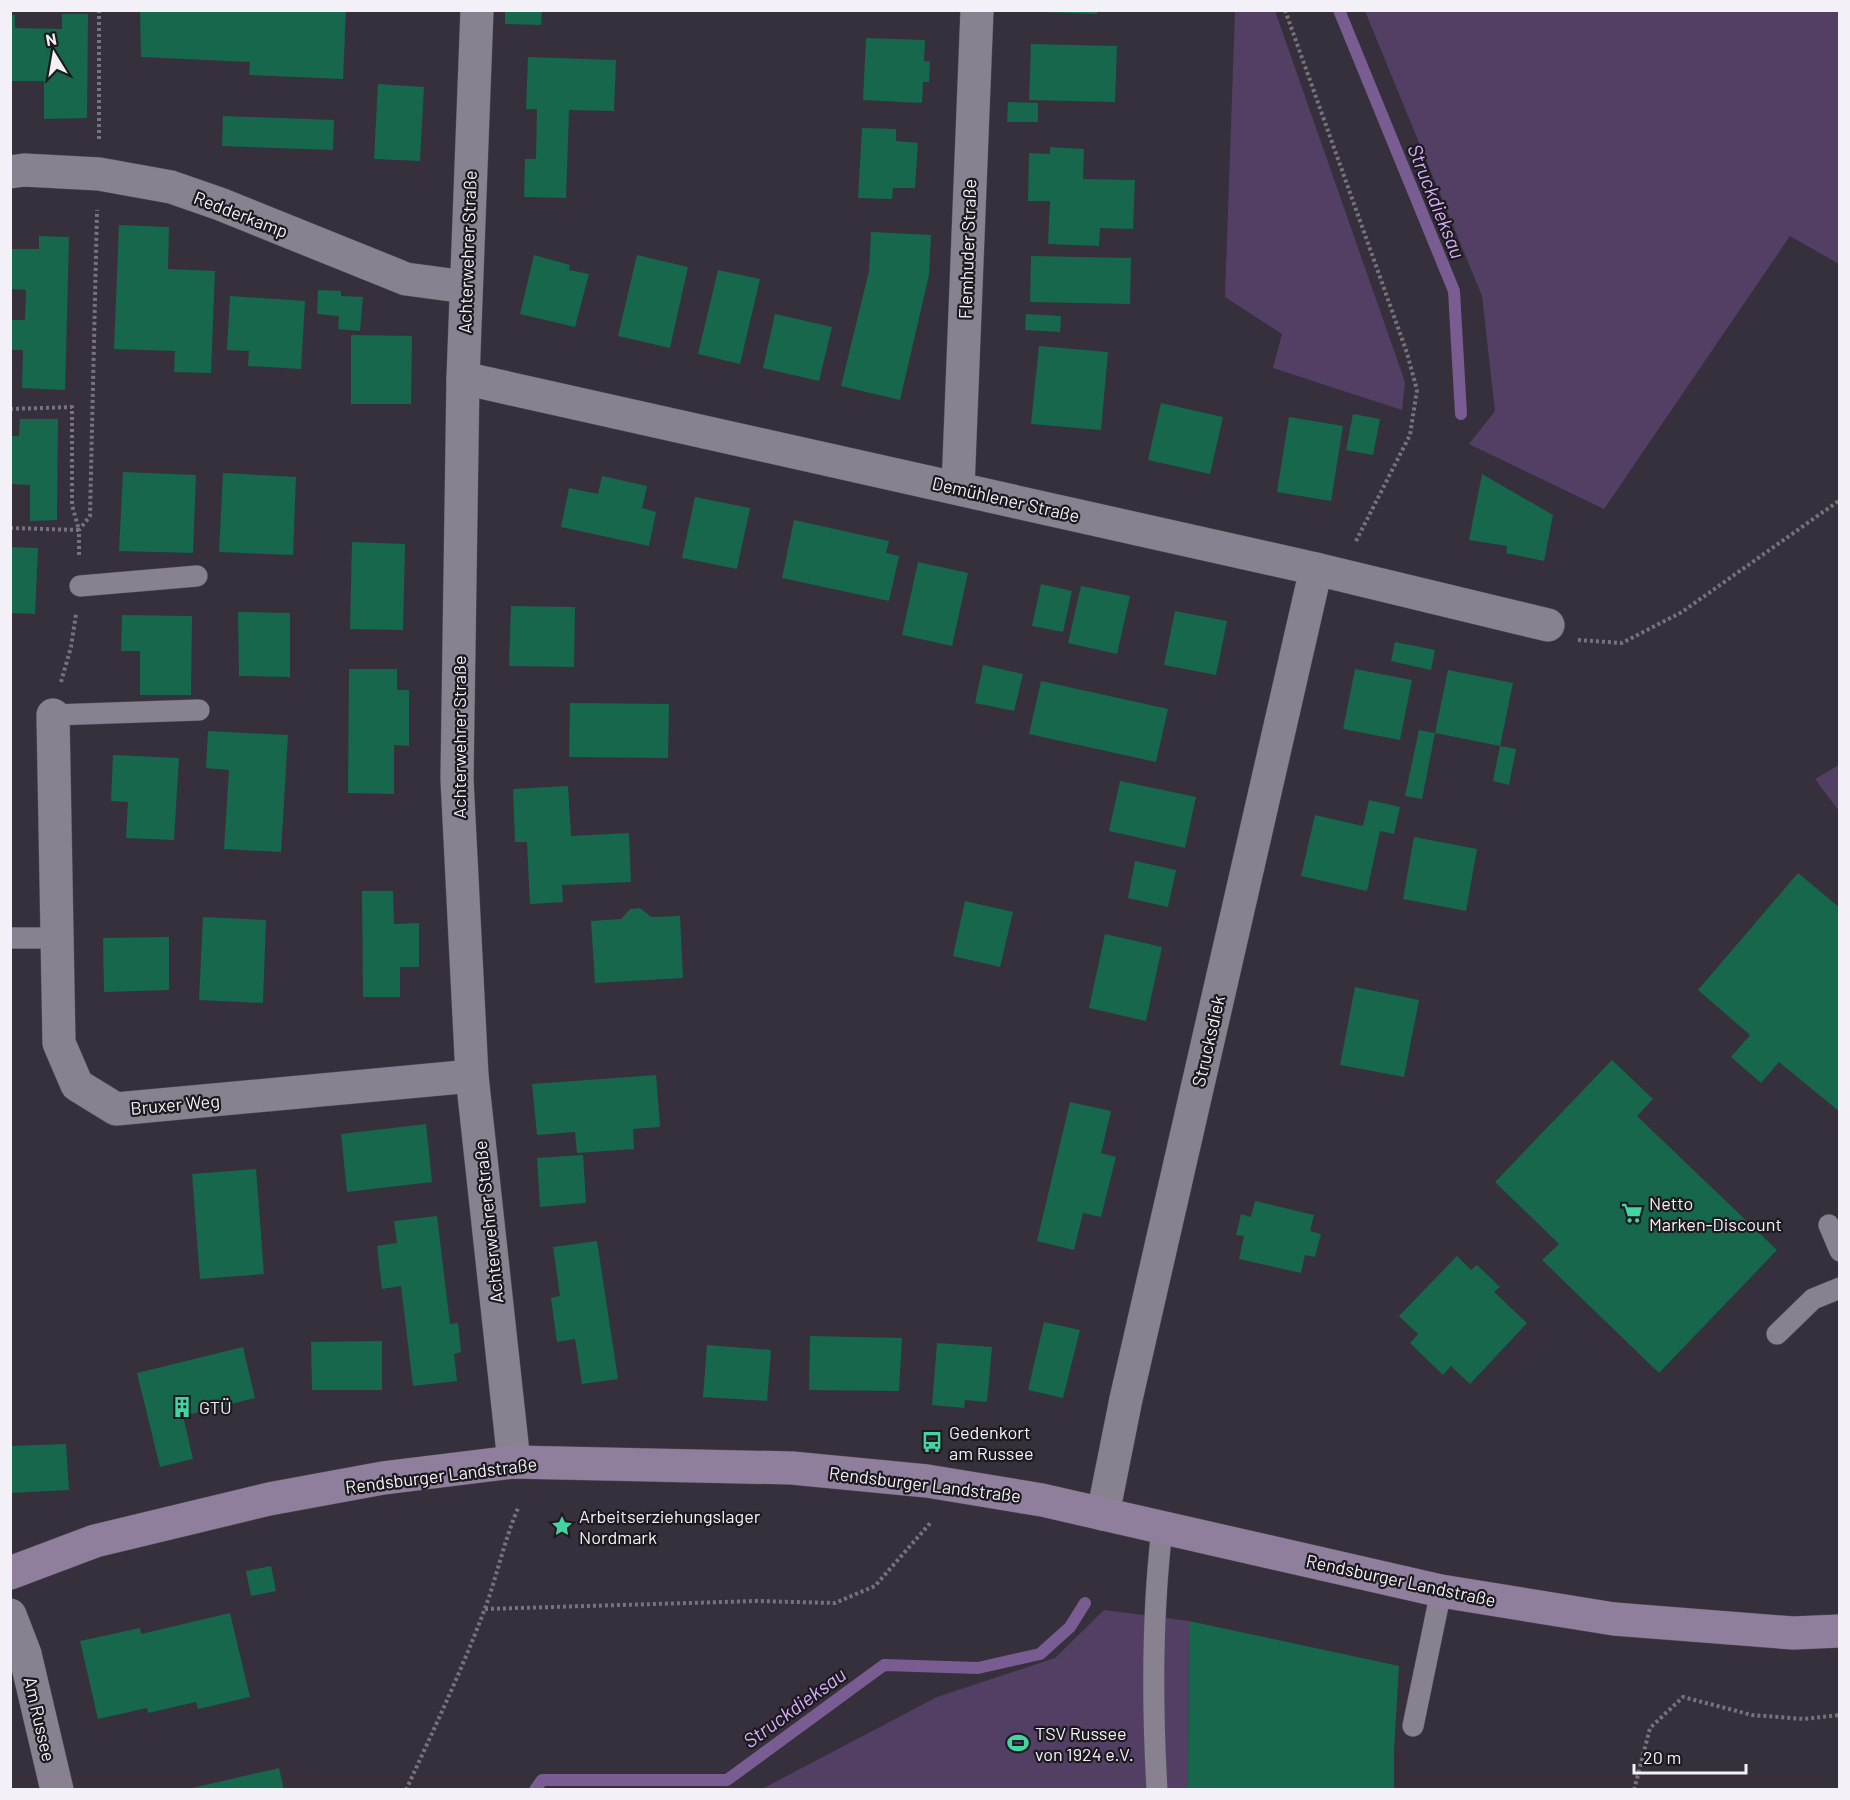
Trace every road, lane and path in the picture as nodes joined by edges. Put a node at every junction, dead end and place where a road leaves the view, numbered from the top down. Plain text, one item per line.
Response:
1 (99, 10) edge
2 (477, 10) edge
3 (977, 10) edge
4 (1285, 10) edge
5 (10, 172) edge
6 (99, 174) junction
7 (466, 287) junction
8 (463, 378) junction
9 (10, 409) edge
10 (958, 488) junction
11 (1839, 500) edge
12 (90, 516) dead end
13 (10, 528) edge
14 (1316, 569) junction
15 (197, 576) dead end
16 (80, 586) dead end
17 (1548, 625) joint
18 (199, 710) dead end
19 (53, 715) joint
20 (10, 938) edge
21 (57, 938) junction
22 (472, 1076) junction
23 (1829, 1225) dead end
24 (1839, 1251) edge
25 (1839, 1288) edge
26 (1777, 1334) dead end
27 (514, 1462) junction
28 (519, 1506) dead end
29 (1103, 1514) junction
30 (932, 1521) dead end
31 (1162, 1529) junction
32 (10, 1573) edge
33 (1441, 1591) junction
34 (485, 1609) junction
35 (10, 1615) edge
36 (1839, 1631) edge
37 (1839, 1715) edge
38 (1413, 1726) dead end
39 (57, 1790) edge
40 (406, 1790) edge
41 (1157, 1790) edge
42 (1634, 1790) edge

1 - 6 path
2 - 7 street, Achterwehrer Straße
3 - 10 street, Flemhuder Straße
4 - 14 path
5 - 6 street, Redderkamp
6 - 7 street, Redderkamp
6 - 12 path
7 - 8 street, Achterwehrer Straße
8 - 10 street, Demühlener Straße
8 - 22 street, Achterwehrer Straße
9 - 13 path
10 - 14 street, Demühlener Straße
11 - 17 path
14 - 17 street, Demühlener Straße
14 - 29 street, Strucksdiek
15 - 16 lane
18 - 19 lane
19 - 21 street, Bruxer Weg
20 - 21 lane
21 - 22 street, Bruxer Weg
22 - 27 street, Achterwehrer Straße
23 - 24 lane
25 - 26 lane
27 - 29 street, Rendsburger Landstraße
27 - 32 street, Rendsburger Landstraße
28 - 34 path
29 - 31 street, Rendsburger Landstraße
30 - 34 path
31 - 33 street, Rendsburger Landstraße
31 - 41 lane
33 - 36 street, Rendsburger Landstraße
33 - 38 lane
34 - 40 path
35 - 39 street, Am Russee
37 - 42 path

